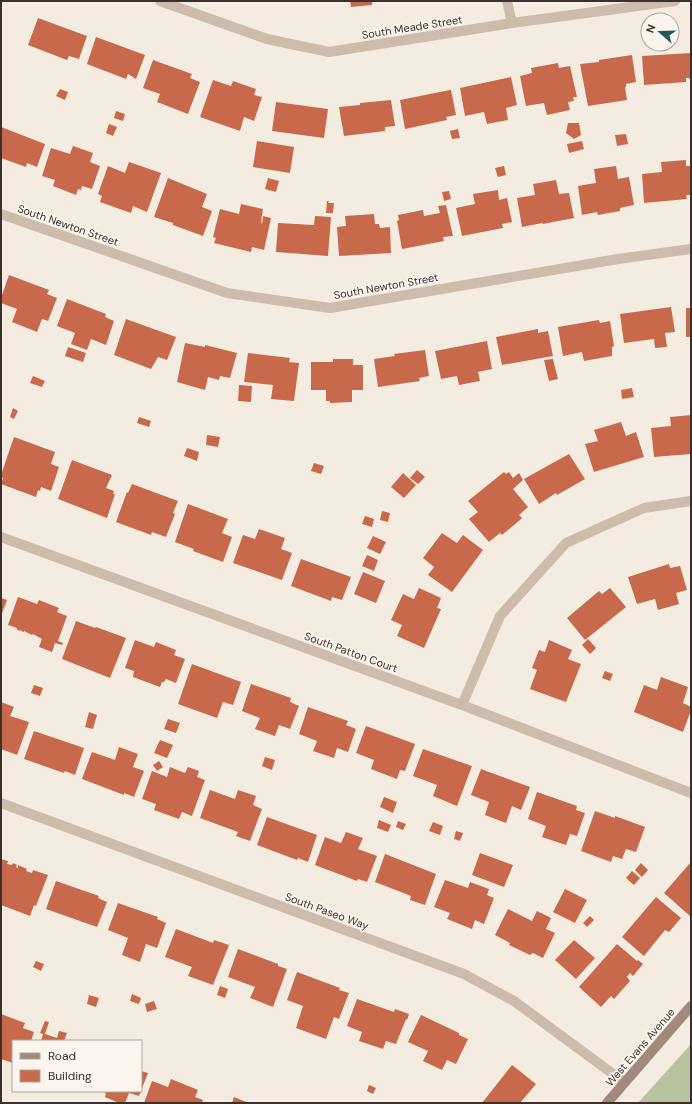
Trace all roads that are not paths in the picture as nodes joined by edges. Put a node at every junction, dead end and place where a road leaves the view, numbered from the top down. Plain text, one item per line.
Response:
1 (160, 1) edge
2 (507, 1) edge
3 (675, 1) edge
4 (512, 23) junction
5 (1, 214) edge
6 (691, 249) edge
7 (691, 501) edge
8 (1, 537) edge
9 (462, 704) junction
10 (691, 793) edge
11 (1, 803) edge
12 (691, 1006) edge
13 (624, 1082) junction
14 (607, 1103) edge

1 - 4 street, South Meade Street
2 - 4 street
3 - 4 street, South Meade Street
5 - 6 street, South Newton Street
7 - 9 street
8 - 9 street, South Patton Court
9 - 10 street, South Patton Court
11 - 13 street, South Paseo Way
12 - 13 main road, West Evans Avenue
13 - 14 main road, West Evans Avenue

